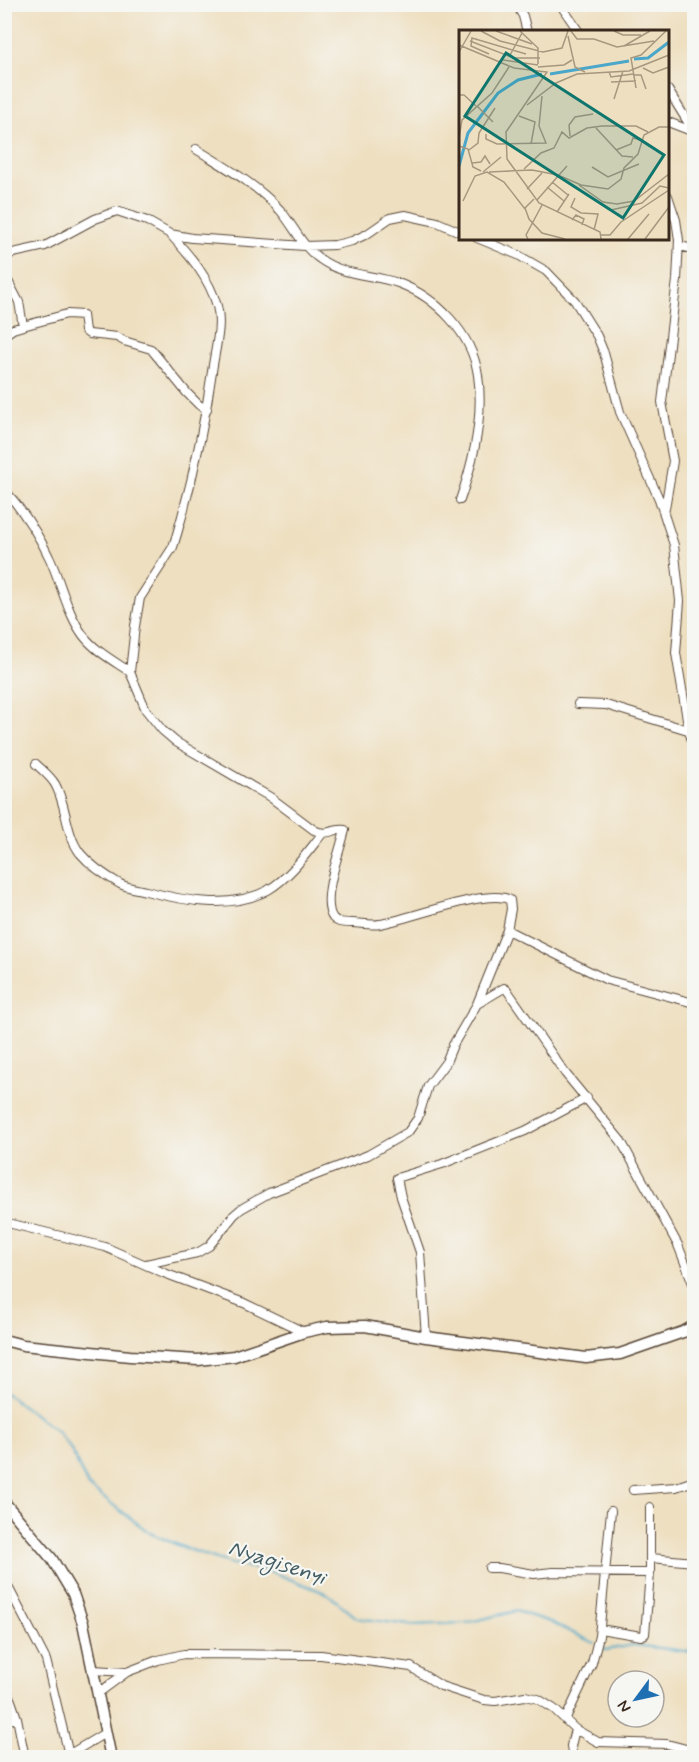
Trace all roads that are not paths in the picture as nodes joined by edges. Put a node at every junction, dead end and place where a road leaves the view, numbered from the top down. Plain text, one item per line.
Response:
1 (516, 4) edge
2 (560, 4) edge
3 (526, 30) edge
4 (578, 30) edge
5 (669, 92) edge
6 (669, 122) edge
7 (694, 132) edge
8 (196, 149) dead end
9 (669, 199) edge
10 (459, 232) edge
11 (170, 234) junction
12 (482, 240) edge
13 (305, 246) junction
14 (678, 246) junction
15 (694, 249) edge
16 (4, 255) edge
17 (4, 280) edge
18 (23, 326) junction
19 (4, 335) edge
20 (207, 409) junction
21 (4, 489) edge
22 (460, 500) dead end
23 (664, 514) junction
24 (130, 672) junction
25 (578, 704) dead end
26 (692, 731) edge
27 (694, 747) edge
28 (36, 764) dead end
29 (322, 834) junction
30 (507, 930) junction
31 (694, 1003) edge
32 (477, 1004) junction
33 (586, 1098) junction
34 (4, 1222) edge
35 (146, 1264) junction
36 (694, 1286) edge
37 (694, 1326) edge
38 (304, 1332) junction
39 (426, 1337) junction
40 (4, 1341) edge
41 (694, 1481) edge
42 (633, 1490) dead end
43 (4, 1502) edge
44 (650, 1507) dead end
45 (610, 1511) dead end
46 (651, 1558) junction
47 (694, 1562) edge
48 (489, 1568) dead end
49 (604, 1573) junction
50 (650, 1573) junction
51 (4, 1579) edge
52 (600, 1629) junction
53 (93, 1670) junction
54 (127, 1672) junction
55 (4, 1681) edge
56 (97, 1694) junction
57 (17, 1718) junction
58 (565, 1720) junction
59 (4, 1721) edge
60 (575, 1729) junction
61 (105, 1733) junction
62 (694, 1751) edge
63 (67, 1756) edge
64 (25, 1758) edge
65 (111, 1758) edge
66 (573, 1758) edge

1 - 3 street
2 - 4 street
5 - 7 street
6 - 7 street
8 - 13 street
9 - 14 street
10 - 13 street
11 - 13 street
11 - 16 street
11 - 20 street
12 - 23 street
13 - 22 street
14 - 15 street
14 - 23 street
17 - 18 street
18 - 19 street
18 - 20 street
20 - 24 street
21 - 24 street
23 - 26 street
24 - 29 street
25 - 26 street
26 - 27 street
28 - 29 street
29 - 30 street
30 - 31 street
30 - 32 street
32 - 33 street
32 - 35 street
33 - 36 street
33 - 39 street
34 - 35 street
35 - 38 street
37 - 39 main road
38 - 39 main road
38 - 40 main road
41 - 42 street
43 - 53 main road
44 - 46 street
45 - 49 street
46 - 47 street
46 - 50 street
48 - 49 street
49 - 50 street
49 - 52 street
50 - 52 street
51 - 63 street
52 - 58 street
53 - 54 street
53 - 56 main road
54 - 56 street
54 - 58 street
55 - 57 street
56 - 61 main road
57 - 59 street
57 - 64 street
58 - 60 street
60 - 62 street
60 - 66 street
61 - 63 street
61 - 65 main road

